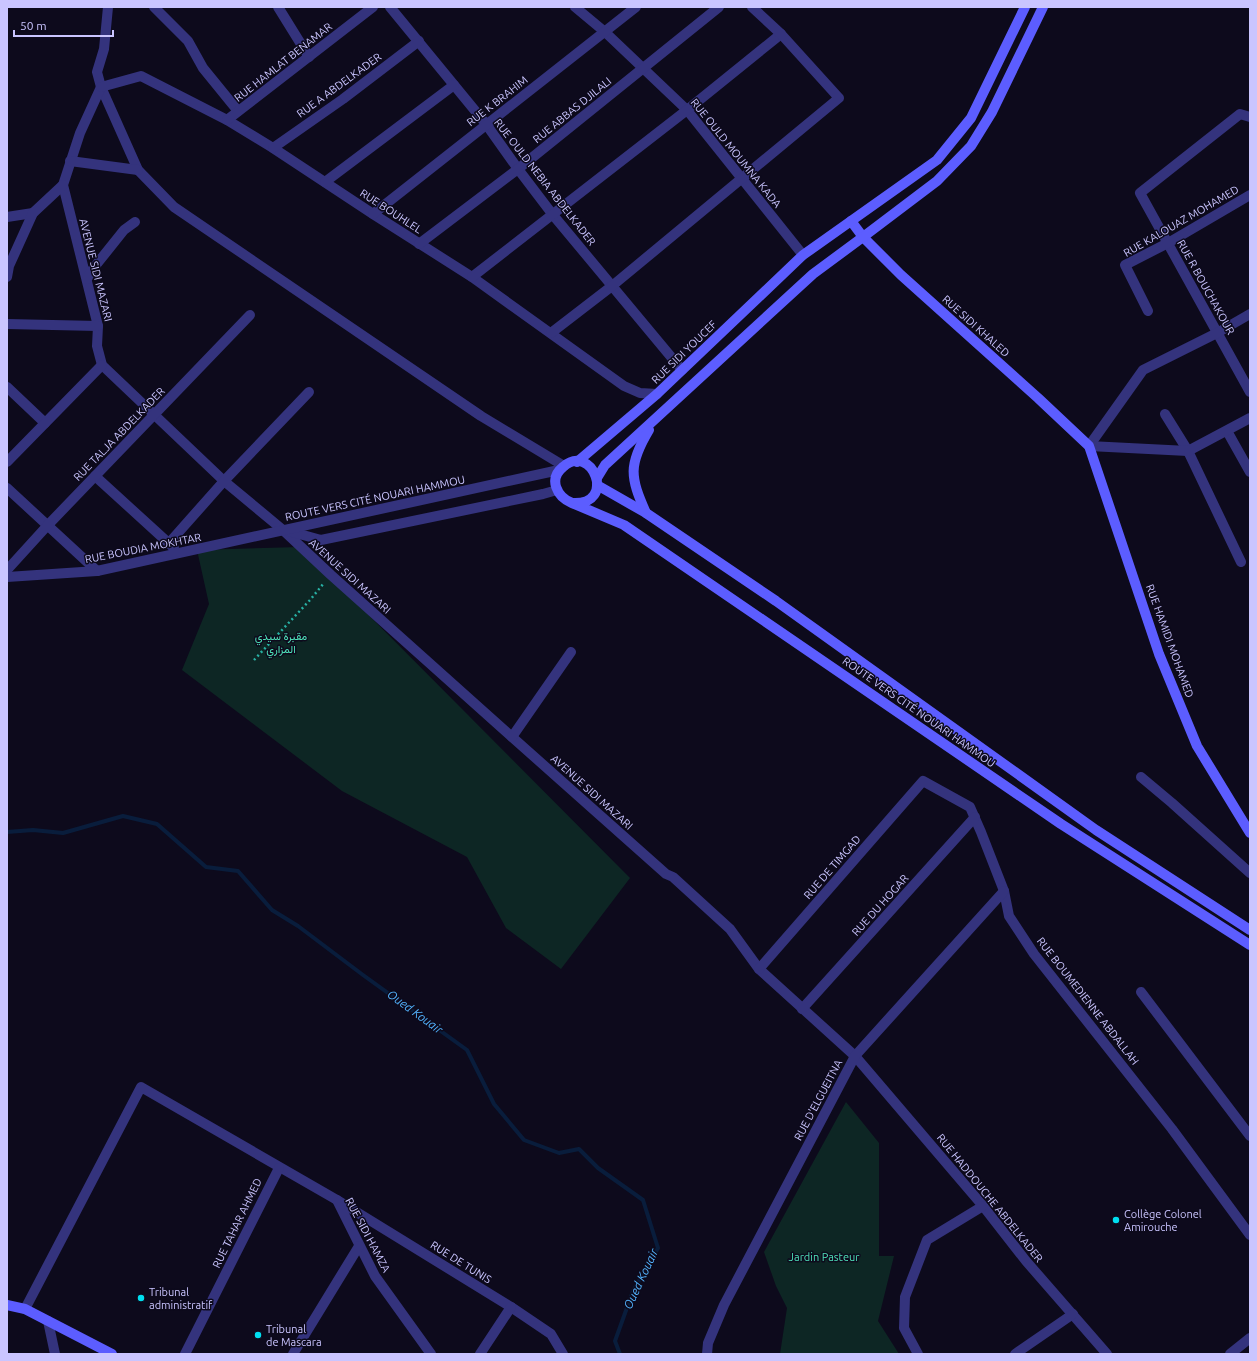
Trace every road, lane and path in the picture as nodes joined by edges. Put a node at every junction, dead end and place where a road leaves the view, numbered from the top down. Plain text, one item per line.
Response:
1 (108, 7) edge
2 (154, 7) edge
3 (278, 7) edge
4 (373, 7) edge
5 (390, 7) edge
6 (575, 7) edge
7 (636, 7) edge
8 (719, 7) edge
9 (752, 7) edge
10 (1025, 7) edge
11 (1043, 7) edge
12 (605, 32) junction
13 (781, 34) junction
14 (418, 40) junction
15 (309, 57) junction
16 (643, 69) junction
17 (454, 85) junction
18 (101, 87) junction
19 (687, 110) junction
20 (238, 111) junction
21 (1250, 117) edge
22 (227, 120) junction
23 (486, 124) junction
24 (273, 148) junction
25 (70, 161) junction
26 (518, 169) junction
27 (138, 170) junction
28 (743, 178) junction
29 (325, 182) junction
30 (63, 185) junction
31 (1250, 195) edge
32 (33, 212) junction
33 (373, 214) junction
34 (553, 215) junction
35 (7, 217) edge
36 (851, 221) junction
37 (135, 222) dead end
38 (863, 237) junction
39 (1168, 242) junction
40 (419, 244) junction
41 (803, 255) junction
42 (8, 265) edge
43 (7, 277) edge
44 (472, 277) junction
45 (87, 279) junction
46 (612, 286) junction
47 (1148, 311) dead end
48 (1250, 314) edge
49 (250, 316) dead end
50 (7, 324) edge
51 (98, 326) junction
52 (1217, 333) junction
53 (551, 334) junction
54 (102, 364) junction
55 (682, 370) junction
56 (7, 387) edge
57 (309, 392) dead end
58 (1250, 392) edge
59 (657, 394) junction
60 (1165, 414) dead end
61 (154, 416) junction
62 (1250, 418) edge
63 (655, 420) junction
64 (45, 423) junction
65 (1227, 431) junction
66 (1089, 446) junction
67 (1188, 451) junction
68 (7, 462) edge
69 (577, 462) junction
70 (562, 468) junction
71 (1250, 472) edge
72 (95, 476) junction
73 (224, 481) junction
74 (597, 482) junction
75 (7, 488) edge
76 (557, 490) junction
77 (572, 503) junction
78 (646, 513) junction
79 (47, 526) junction
80 (283, 530) junction
81 (169, 543) junction
82 (179, 554) junction
83 (1241, 562) dead end
84 (7, 570) edge
85 (97, 571) junction
86 (331, 575) junction
87 (7, 577) edge
88 (571, 652) dead end
89 (254, 660) dead end
90 (512, 737) junction
91 (1141, 777) dead end
92 (923, 782) joint
93 (975, 817) junction
94 (1250, 833) edge
95 (1250, 873) edge
96 (1004, 891) junction
97 (1250, 930) edge
98 (1250, 945) edge
99 (759, 969) junction
100 (1141, 992) dead end
101 (802, 1009) junction
102 (855, 1056) junction
103 (1250, 1136) edge
104 (279, 1168) junction
105 (337, 1200) junction
106 (983, 1206) junction
107 (1250, 1234) edge
108 (359, 1246) junction
109 (7, 1305) edge
110 (511, 1307) junction
111 (25, 1309) junction
112 (1073, 1314) junction
113 (48, 1321) junction
114 (1250, 1338) edge
115 (55, 1354) edge
116 (112, 1354) edge
117 (185, 1354) edge
118 (294, 1354) edge
119 (431, 1354) edge
120 (480, 1354) edge
121 (563, 1354) edge
122 (707, 1354) edge
123 (918, 1354) edge
124 (1015, 1354) edge
125 (1107, 1354) edge
126 (1230, 1354) edge

1 - 18 street
2 - 20 street
3 - 15 street
4 - 15 street, RUE HAMLAT BENAMAR
5 - 14 street, RUE OULD NEBIA ABDELKADER
6 - 12 street, RUE OULD MOUMNA KADA
7 - 12 street, RUE K BRAHIM
8 - 16 street, RUE ABBAS DJILALI
9 - 13 street
10 - 36 main road, RUE SIDI YOUCEF
11 - 38 main road
12 - 16 street, RUE OULD MOUMNA KADA
12 - 23 street, RUE K BRAHIM
13 - 19 street
13 - 28 street
14 - 17 street, RUE OULD NEBIA ABDELKADER
14 - 24 street, RUE A ABDELKADER
15 - 20 street, RUE HAMLAT BENAMAR
16 - 19 street, RUE OULD MOUMNA KADA
16 - 26 street, RUE ABBAS DJILALI
17 - 23 street, RUE OULD NEBIA ABDELKADER
17 - 29 street
18 - 22 street, RUE BOUHLEL
18 - 25 street, AVENUE SIDI MAZARI
18 - 27 street
19 - 28 street, RUE OULD MOUMNA KADA
19 - 34 street
20 - 22 street, RUE HAMLAT BENAMAR
21 - 39 street, RUE R BOUCHAKOUR
22 - 24 street, RUE BOUHLEL
23 - 26 street, RUE OULD NEBIA ABDELKADER
23 - 33 street, RUE K BRAHIM
24 - 29 street, RUE BOUHLEL
25 - 27 street
25 - 30 street, AVENUE SIDI MAZARI
26 - 34 street, RUE OULD NEBIA ABDELKADER
26 - 40 street, RUE ABBAS DJILALI
27 - 70 street
28 - 41 street, RUE OULD MOUMNA KADA
28 - 46 street
29 - 33 street, RUE BOUHLEL
30 - 32 street
30 - 45 street, AVENUE SIDI MAZARI
31 - 39 street, RUE KALOUAZ MOHAMED
32 - 35 street
32 - 42 street
33 - 40 street, RUE BOUHLEL
34 - 44 street
34 - 46 street, RUE OULD NEBIA ABDELKADER
36 - 38 main road, RUE SIDI KHALED
36 - 41 main road, RUE SIDI YOUCEF
37 - 45 street
38 - 63 main road
38 - 66 main road, RUE SIDI KHALED
39 - 47 street, RUE KALOUAZ MOHAMED
39 - 52 street, RUE R BOUCHAKOUR
40 - 44 street, RUE BOUHLEL
41 - 55 main road, RUE SIDI YOUCEF
42 - 43 street
44 - 53 street, RUE BOUHLEL
45 - 51 street, AVENUE SIDI MAZARI
46 - 53 street
46 - 55 street, RUE OULD NEBIA ABDELKADER
48 - 52 street
49 - 61 street, RUE TALJA ABDELKADER
50 - 51 street
51 - 54 street, AVENUE SIDI MAZARI
52 - 58 street, RUE R BOUCHAKOUR
52 - 66 street
53 - 59 street, RUE BOUHLEL
54 - 61 street, AVENUE SIDI MAZARI
54 - 64 street
55 - 59 main road, RUE SIDI YOUCEF
56 - 64 street
57 - 73 street
59 - 69 main road, RUE SIDI YOUCEF
60 - 67 street
61 - 72 street, RUE TALJA ABDELKADER
61 - 73 street, AVENUE SIDI MAZARI
62 - 65 street
63 - 74 main road
63 - 78 main road
64 - 68 street
65 - 67 street
65 - 71 street
66 - 67 street
66 - 94 main road, RUE HAMIDI MOHAMED
67 - 83 street
69 - 70 main road
69 - 74 main road
70 - 76 main road
70 - 80 street, ROUTE VERS CITÉ NOUARI HAMMOU
72 - 79 street, RUE TALJA ABDELKADER
72 - 81 street
73 - 80 street, AVENUE SIDI MAZARI
73 - 81 street
74 - 77 main road
74 - 78 main road, ROUTE VERS CITÉ NOUARI HAMMOU
75 - 79 street
76 - 77 main road
76 - 80 street, ROUTE VERS CITÉ NOUARI HAMMOU
77 - 98 main road, ROUTE VERS CITÉ NOUARI HAMMOU
78 - 97 main road, ROUTE VERS CITÉ NOUARI HAMMOU
79 - 84 street, RUE TALJA ABDELKADER
79 - 85 street
80 - 82 street, RUE BOUDIA MOKHTAR
80 - 86 street, AVENUE SIDI MAZARI
81 - 82 street
82 - 85 street, RUE BOUDIA MOKHTAR
85 - 87 street, RUE BOUDIA MOKHTAR
86 - 89 path
86 - 90 street, AVENUE SIDI MAZARI
88 - 90 street
90 - 99 street, AVENUE SIDI MAZARI
91 - 95 street
92 - 93 street, RUE BOUMEDIENNE ABDALLAH
92 - 99 street, RUE DE TIMGAD
93 - 96 street, RUE BOUMEDIENNE ABDALLAH
93 - 101 street, RUE DU HOGAR
96 - 102 street, RUE D'ELGUEITNA
96 - 107 street, RUE BOUMEDIENNE ABDALLAH
99 - 101 street, AVENUE SIDI MAZARI
100 - 103 street
101 - 102 street, AVENUE SIDI MAZARI
102 - 106 street, RUE HADDOUCHE ABDELKADER
102 - 122 street, RUE D'ELGUEITNA
104 - 105 street, RUE SIDI HAMZA
104 - 111 street, RUE SIDI HAMZA
104 - 117 street, RUE TAHAR AHMED
105 - 108 street, RUE SIDI HAMZA
105 - 110 street, RUE DE TUNIS
106 - 112 street, RUE HADDOUCHE ABDELKADER
106 - 123 street
108 - 118 street
108 - 119 street, RUE SIDI HAMZA
109 - 111 main road
110 - 120 street
110 - 121 street, RUE DE TUNIS
111 - 113 main road
112 - 124 street
112 - 125 street, RUE HADDOUCHE ABDELKADER
113 - 115 street
113 - 116 main road
114 - 126 street

